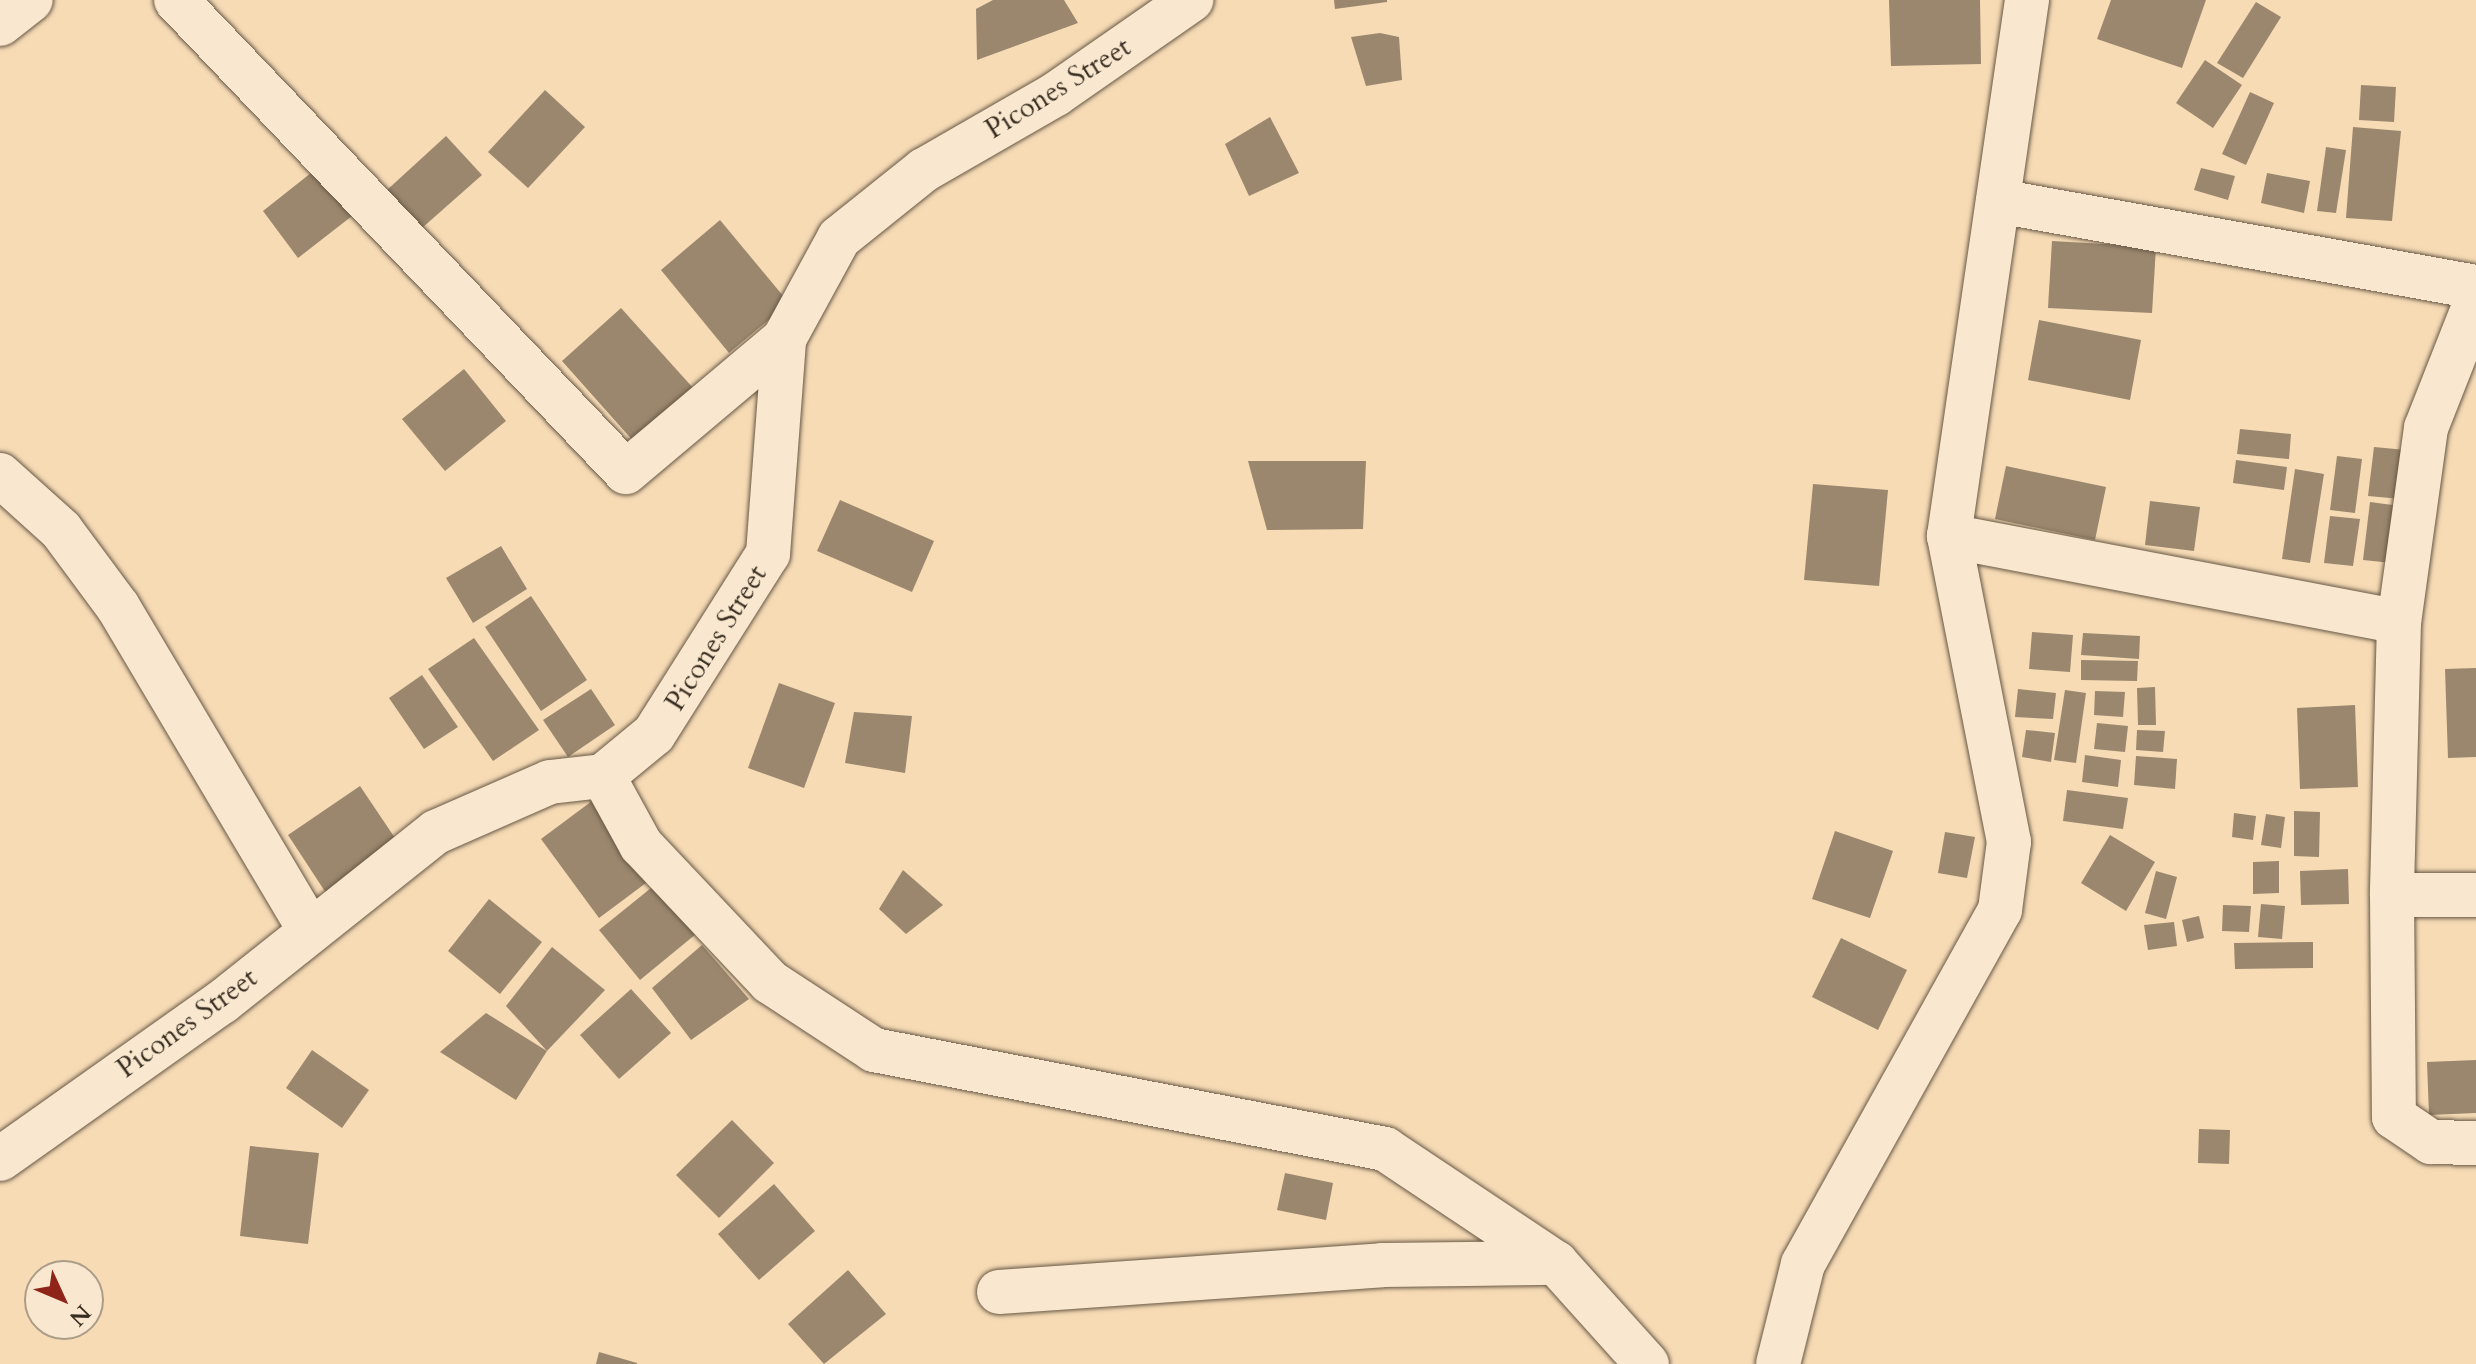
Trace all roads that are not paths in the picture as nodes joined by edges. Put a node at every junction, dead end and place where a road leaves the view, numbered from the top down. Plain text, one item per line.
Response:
1 (31, 0) edge
2 (176, 0) edge
3 (1191, 0) edge
4 (2027, 0) edge
5 (0, 24) edge
6 (1998, 201) junction
7 (2476, 287) edge
8 (2476, 301) edge
9 (784, 339) junction
10 (0, 475) edge
11 (1949, 536) junction
12 (2399, 622) junction
13 (603, 776) junction
14 (2392, 895) junction
15 (2476, 895) edge
16 (309, 929) junction
17 (2476, 1143) edge
18 (0, 1159) edge
19 (1556, 1263) junction
20 (999, 1292) dead end
21 (1647, 1364) edge
22 (1778, 1364) edge

1 - 5 street
2 - 9 street
3 - 9 street, Picones Street
4 - 6 street
6 - 7 street
6 - 11 street
8 - 12 street
9 - 13 street, Picones Street
10 - 16 street
11 - 12 street
11 - 22 street
12 - 14 street
13 - 16 street, Picones Street
13 - 19 street
14 - 15 street
14 - 17 street
16 - 18 street, Picones Street
19 - 20 street
19 - 21 street

